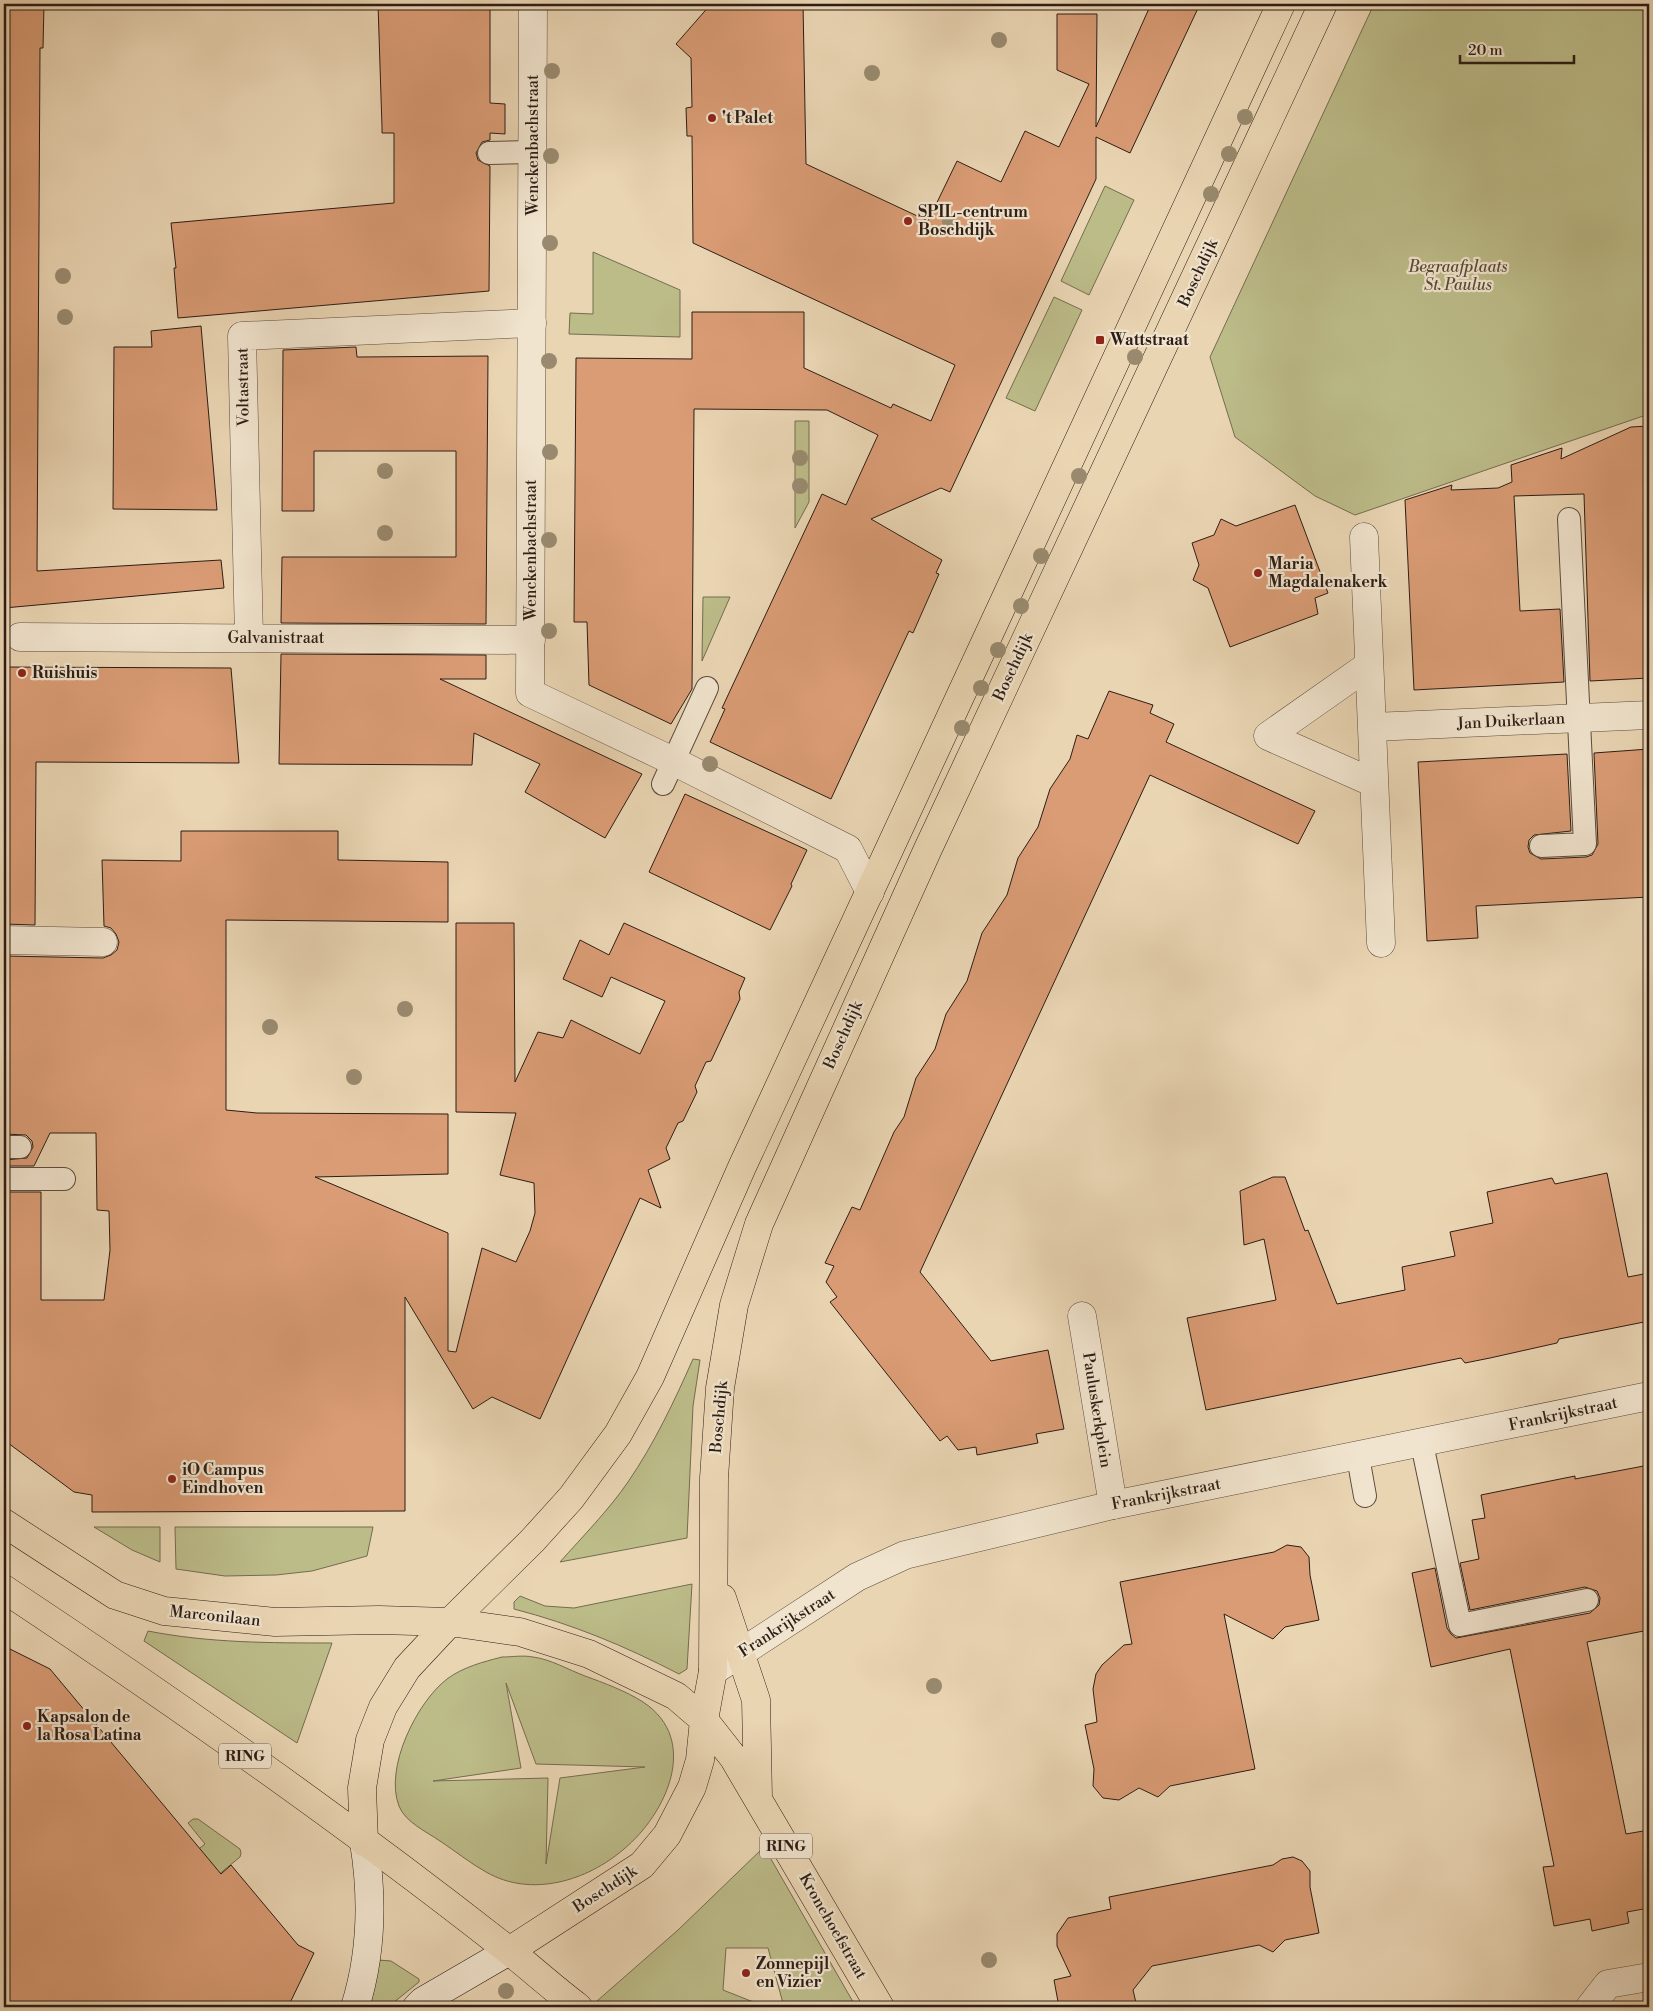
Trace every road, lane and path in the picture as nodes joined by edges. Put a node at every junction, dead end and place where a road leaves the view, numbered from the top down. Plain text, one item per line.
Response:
1 (533, 4) edge
2 (1281, 4) edge
3 (1323, 4) edge
4 (489, 152) dead end
5 (533, 152) junction
6 (532, 323) junction
7 (1569, 519) dead end
8 (1364, 537) dead end
9 (20, 637) dead end
10 (248, 638) junction
11 (531, 640) junction
12 (1369, 665) junction
13 (707, 688) dead end
14 (1649, 715) edge
15 (1580, 718) junction
16 (1373, 727) junction
17 (668, 772) junction
18 (1374, 783) junction
19 (1541, 846) dead end
20 (870, 892) junction
21 (4, 940) edge
22 (103, 942) dead end
23 (1380, 943) dead end
24 (4, 1179) edge
25 (64, 1179) dead end
26 (1082, 1316) dead end
27 (1649, 1396) edge
28 (1422, 1444) junction
29 (1358, 1457) junction
30 (1364, 1496) dead end
31 (1113, 1505) junction
32 (4, 1523) edge
33 (715, 1575) junction
34 (4, 1589) edge
35 (1587, 1600) dead end
36 (450, 1622) junction
37 (740, 1653) junction
38 (713, 1671) junction
39 (704, 1720) junction
40 (758, 1798) junction
41 (364, 1842) junction
42 (509, 1950) junction
43 (1649, 1977) edge
44 (356, 2007) edge
45 (417, 2007) edge
46 (578, 2007) edge
47 (880, 2007) edge
48 (1590, 2007) edge

1 - 5 street, Wenckenbachstraat
2 - 20 main road
3 - 33 main road, Boschdijk
4 - 5 lane
5 - 6 street, Wenckenbachstraat
6 - 10 street, Voltastraat
6 - 11 street, Wenckenbachstraat
7 - 15 lane
8 - 12 street
9 - 10 street, Galvanistraat
10 - 11 street, Galvanistraat
11 - 17 street, Wenckenbachstraat
12 - 16 street
12 - 18 street
13 - 17 lane
14 - 15 street, Jan Duikerlaan
15 - 16 street, Jan Duikerlaan
15 - 19 lane
16 - 18 street
17 - 20 street, Wenckenbachstraat
18 - 23 street
20 - 36 main road
21 - 22 street
24 - 25 lane
26 - 31 street, Pauluskerkplein
27 - 28 street, Frankrijkstraat
28 - 29 street, Frankrijkstraat
28 - 35 lane
29 - 30 lane
29 - 31 street, Frankrijkstraat
31 - 37 street, Frankrijkstraat
32 - 36 main road, Marconilaan / RING
33 - 37 main road
33 - 38 main road, Boschdijk
34 - 41 main road, RING
36 - 39 main road, RING
36 - 41 main road
37 - 38 street, Frankrijkstraat
37 - 40 main road
38 - 39 main road, Boschdijk
39 - 40 main road, Kronehoefstraat / RING
39 - 42 main road, Boschdijk
40 - 47 main road, Kronehoefstraat / RING
41 - 42 main road, RING
41 - 44 street
42 - 45 street, Boschdijk
42 - 46 main road, RING
43 - 48 street

